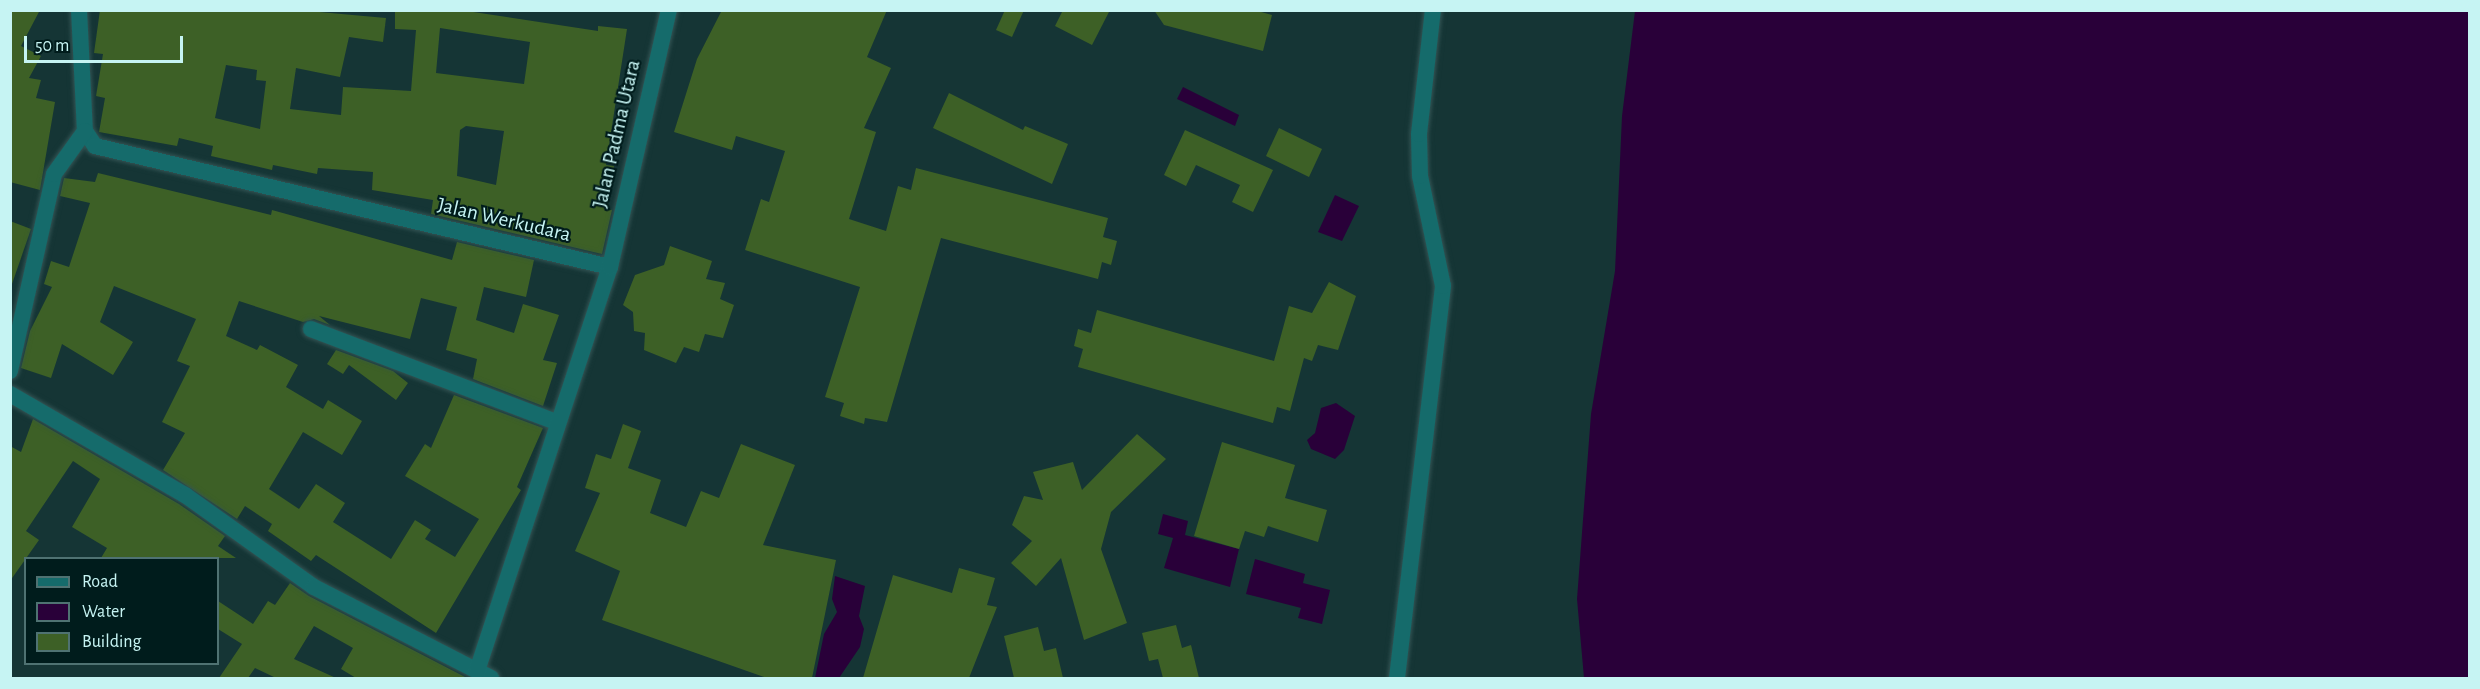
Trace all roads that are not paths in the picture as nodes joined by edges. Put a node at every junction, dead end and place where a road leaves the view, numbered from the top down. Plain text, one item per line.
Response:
1 (79, 10) edge
2 (669, 10) edge
3 (1433, 10) edge
4 (86, 131) junction
5 (610, 267) junction
6 (17, 299) edge
7 (311, 329) dead end
8 (10, 371) edge
9 (10, 394) edge
10 (558, 423) junction
11 (484, 675) edge
12 (1397, 678) edge

1 - 4 street
2 - 5 street, Jalan Padma Utara
3 - 12 street
4 - 5 street, Jalan Werkudara
4 - 6 street
5 - 10 street
6 - 8 street
7 - 10 street
9 - 11 street
10 - 11 street

